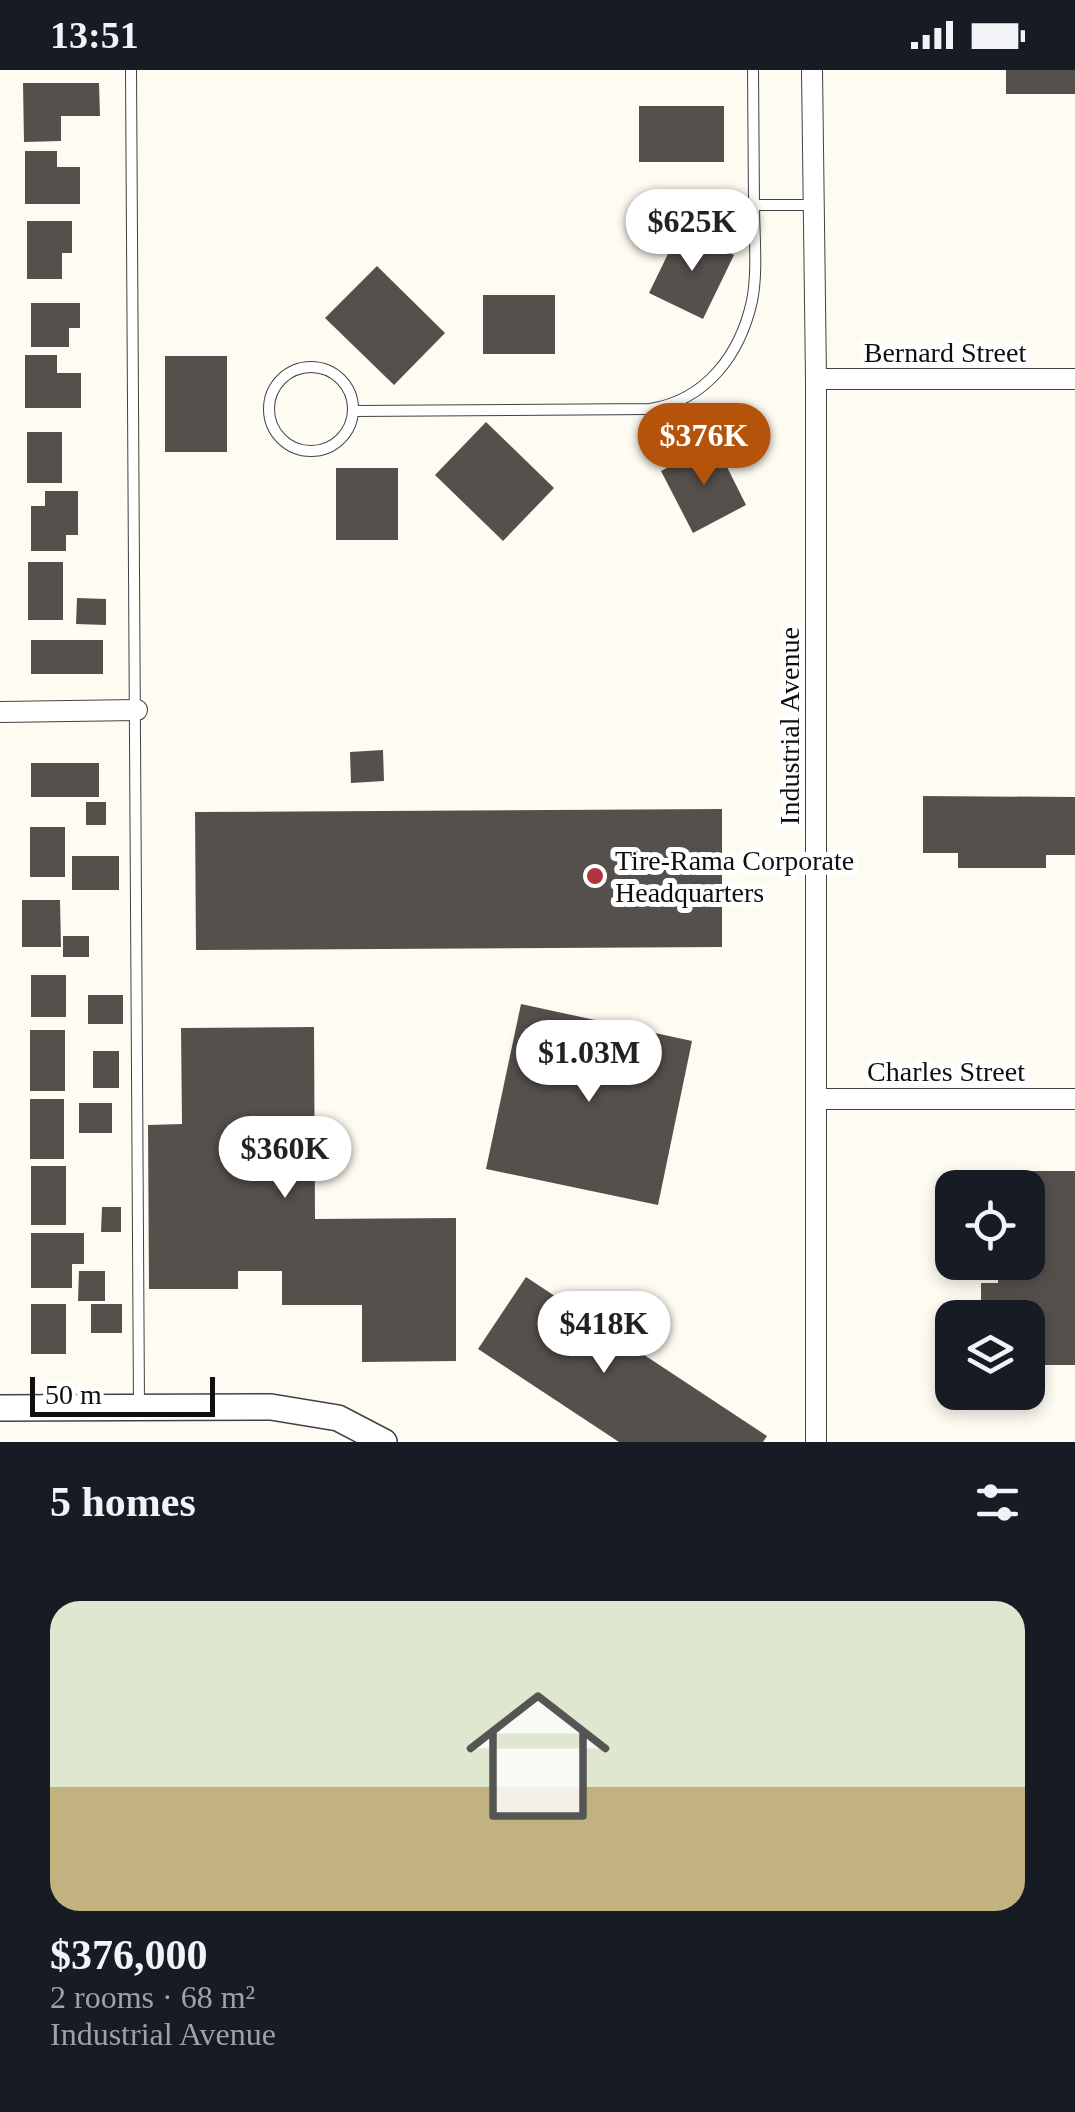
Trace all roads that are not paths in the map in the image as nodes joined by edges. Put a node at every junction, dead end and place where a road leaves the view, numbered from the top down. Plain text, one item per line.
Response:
1 (131, 70) edge
2 (753, 70) edge
3 (812, 70) edge
4 (812, 205) junction
5 (754, 206) junction
6 (1075, 379) edge
7 (816, 380) junction
8 (352, 411) junction
9 (136, 710) junction
10 (0, 712) edge
11 (817, 1098) junction
12 (1075, 1099) edge
13 (139, 1407) junction
14 (0, 1408) edge
15 (384, 1442) edge
16 (816, 1442) edge

1 - 9 lane
2 - 5 lane
3 - 4 street, Industrial Avenue
4 - 5 lane
4 - 7 street, Industrial Avenue
5 - 8 lane
6 - 7 street, Bernard Street
7 - 11 street, Industrial Avenue
8 - 8 lane
9 - 10 street
9 - 13 lane
11 - 12 street, Charles Street
11 - 16 street, Industrial Avenue
13 - 14 street
13 - 15 street

